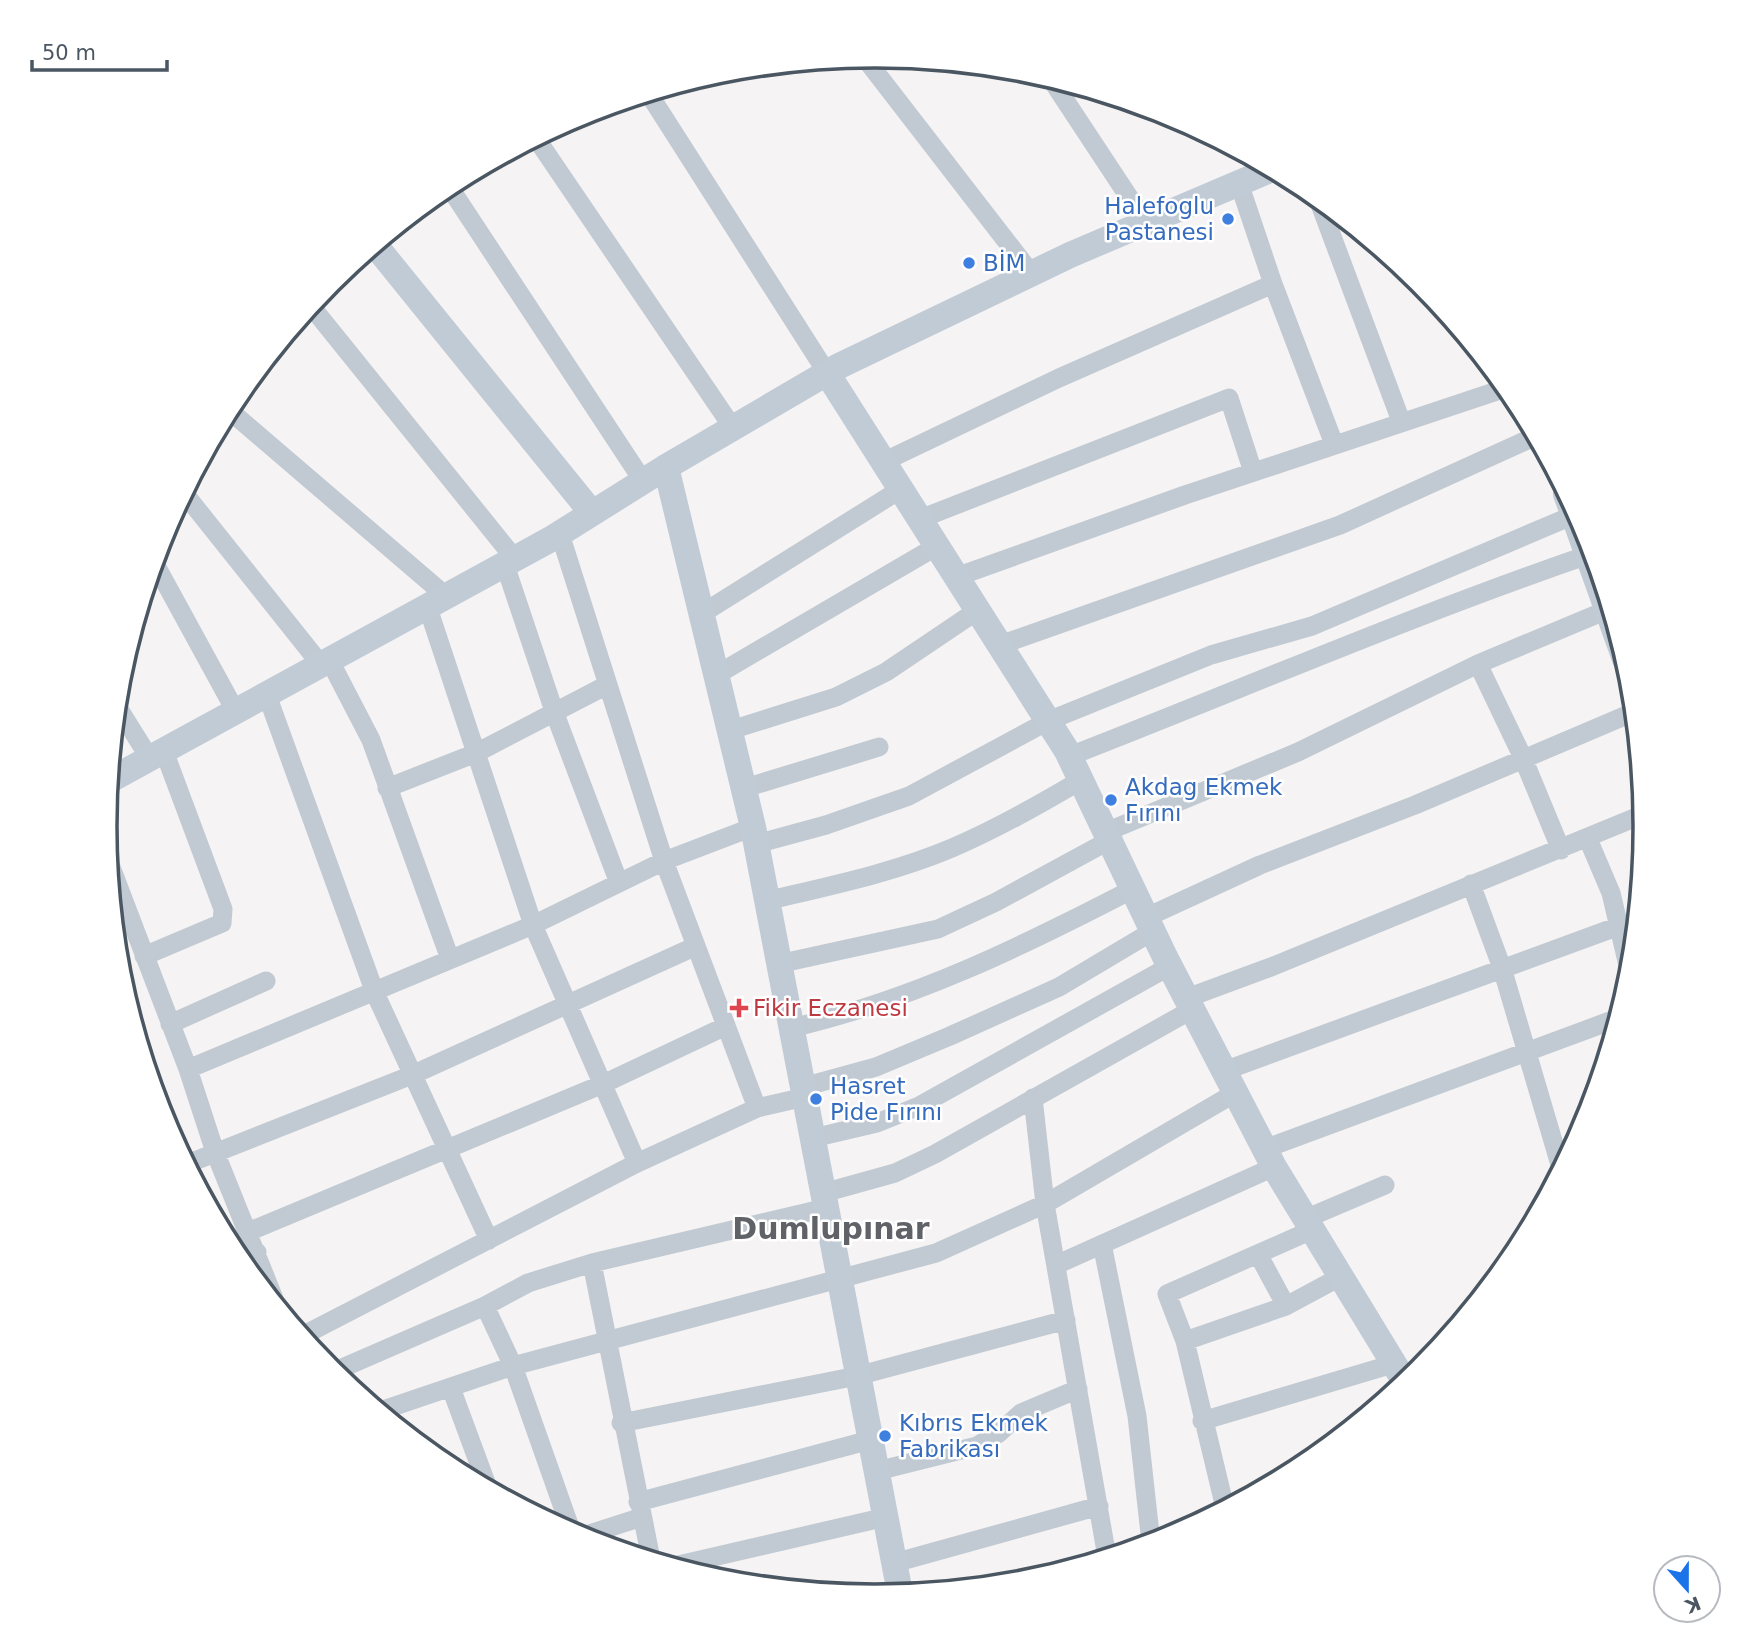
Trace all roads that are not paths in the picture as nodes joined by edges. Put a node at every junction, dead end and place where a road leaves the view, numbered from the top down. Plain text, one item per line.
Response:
1 (873, 68) edge
2 (1059, 91) edge
3 (654, 101) edge
4 (541, 146) edge
5 (1259, 173) edge
6 (1240, 183) junction
7 (455, 195) edge
8 (1325, 217) edge
9 (1146, 223) junction
10 (380, 252) edge
11 (1031, 274) junction
12 (1273, 284) junction
13 (317, 313) edge
14 (827, 373) junction
15 (1495, 391) edge
16 (237, 418) edge
17 (1401, 421) junction
18 (733, 428) junction
19 (1527, 440) edge
20 (1334, 444) junction
21 (883, 462) junction
22 (666, 467) junction
23 (1253, 472) junction
24 (643, 481) junction
25 (901, 489) junction
26 (191, 501) edge
27 (1562, 508) edge
28 (592, 513) junction
29 (920, 519) junction
30 (560, 534) junction
31 (937, 546) junction
32 (1583, 557) edge
33 (510, 562) junction
34 (160, 574) edge
35 (957, 577) junction
36 (438, 602) junction
37 (978, 610) junction
38 (1602, 612) edge
39 (703, 613) junction
40 (1000, 645) junction
41 (326, 663) junction
42 (1478, 664) junction
43 (718, 674) junction
44 (607, 685) junction
45 (267, 695) junction
46 (236, 712) junction
47 (555, 714) junction
48 (1624, 716) edge
49 (126, 717) edge
50 (1048, 721) junction
51 (732, 730) junction
52 (879, 747) dead end
53 (476, 752) junction
54 (157, 755) junction
55 (1070, 756) junction
56 (1523, 758) junction
57 (119, 775) edge
58 (1081, 780) junction
59 (387, 788) junction
60 (744, 788) junction
61 (1633, 819) edge
62 (754, 836) junction
63 (1108, 836) junction
64 (1588, 839) junction
65 (1561, 850) junction
66 (664, 861) junction
67 (619, 883) junction
68 (1471, 884) junction
69 (1133, 889) junction
70 (121, 896) edge
71 (766, 901) junction
72 (1150, 924) junction
73 (533, 925) junction
74 (1619, 926) junction
75 (1623, 943) edge
76 (696, 947) junction
77 (144, 956) junction
78 (450, 959) junction
79 (778, 964) junction
80 (1170, 966) junction
81 (1502, 968) junction
82 (266, 981) dead end
83 (375, 993) junction
84 (568, 1004) junction
85 (1190, 1004) junction
86 (1607, 1022) edge
87 (170, 1024) junction
88 (726, 1026) junction
89 (791, 1028) junction
90 (1528, 1051) junction
91 (188, 1069) junction
92 (412, 1075) junction
93 (1230, 1082) junction
94 (603, 1084) junction
95 (804, 1092) junction
96 (1033, 1098) junction
97 (757, 1108) junction
98 (813, 1138) junction
99 (448, 1150) junction
100 (215, 1152) junction
101 (1557, 1155) edge
102 (1269, 1158) junction
103 (195, 1161) edge
104 (638, 1163) junction
105 (1385, 1185) dead end
106 (825, 1201) junction
107 (1045, 1204) junction
108 (1309, 1225) junction
109 (248, 1232) junction
110 (489, 1240) junction
111 (1102, 1244) junction
112 (248, 1251) edge
113 (1258, 1254) junction
114 (592, 1263) junction
115 (1056, 1265) junction
116 (1340, 1277) junction
117 (840, 1281) junction
118 (485, 1306) junction
119 (1286, 1306) junction
120 (1066, 1320) junction
121 (310, 1331) edge
122 (609, 1339) junction
123 (1185, 1341) junction
124 (344, 1367) edge
125 (513, 1367) junction
126 (1399, 1373) edge
127 (857, 1376) junction
128 (451, 1388) junction
129 (1078, 1390) junction
130 (393, 1410) edge
131 (1202, 1421) junction
132 (621, 1423) junction
133 (870, 1440) junction
134 (877, 1471) junction
135 (483, 1474) edge
136 (1223, 1499) edge
137 (1099, 1506) junction
138 (640, 1509) junction
139 (886, 1517) junction
140 (567, 1518) edge
141 (595, 1530) edge
142 (1151, 1532) edge
143 (1106, 1548) edge
144 (648, 1549) edge
145 (694, 1561) edge
146 (894, 1563) junction
147 (898, 1583) edge

1 - 11 street
2 - 9 street
3 - 14 street
4 - 18 street
5 - 6 main road
6 - 9 main road
6 - 12 street
7 - 24 street
8 - 17 street
9 - 11 main road
10 - 28 main road
11 - 14 main road
12 - 20 street
12 - 21 street
13 - 33 street
14 - 18 main road
14 - 21 main road
15 - 17 street
16 - 36 street
17 - 20 street
18 - 22 main road
19 - 40 street
20 - 23 street
21 - 25 main road
22 - 24 main road
22 - 39 main road
23 - 29 street
23 - 35 street
24 - 28 main road
25 - 29 main road
25 - 39 street
26 - 41 street
27 - 50 street
28 - 30 main road
29 - 31 main road
30 - 33 main road
30 - 44 street
31 - 35 main road
31 - 43 street
32 - 55 street
33 - 36 main road
33 - 47 street
34 - 46 street
35 - 37 main road
36 - 41 main road
36 - 53 street
37 - 40 main road
37 - 51 street
38 - 42 street
39 - 43 main road
40 - 50 main road
41 - 45 main road
41 - 59 street
42 - 56 street
42 - 63 street
43 - 51 main road
44 - 47 street
44 - 66 street
45 - 46 main road
45 - 83 street
46 - 54 main road
47 - 53 street
47 - 67 street
48 - 56 street
49 - 54 street
50 - 55 main road
50 - 62 street
51 - 60 main road
52 - 60 street
53 - 59 street
53 - 73 street
54 - 57 main road
54 - 77 street
55 - 58 main road
56 - 65 street
56 - 72 street
58 - 63 main road
58 - 71 street
59 - 78 street
60 - 62 main road
61 - 64 street
62 - 66 street
62 - 71 main road
63 - 69 main road
63 - 79 street
64 - 65 street
64 - 74 street
65 - 68 street
66 - 67 street
66 - 76 street
67 - 73 street
68 - 81 street
68 - 85 street
69 - 72 main road
69 - 89 street
70 - 77 street
71 - 79 main road
72 - 80 main road
72 - 95 street
73 - 78 street
73 - 84 street
74 - 75 street
74 - 81 street
76 - 84 street
76 - 88 street
77 - 87 street
78 - 83 street
79 - 89 main road
80 - 85 main road
80 - 98 street
81 - 90 street
81 - 93 street
82 - 87 street
83 - 91 street
83 - 92 street
84 - 92 street
84 - 94 street
85 - 93 main road
85 - 96 street
86 - 90 street
87 - 91 street
88 - 94 street
88 - 97 street
89 - 95 main road
90 - 101 street
90 - 102 street
91 - 100 street
92 - 99 street
92 - 100 street
93 - 102 main road
93 - 107 street
94 - 99 street
94 - 104 street
95 - 97 street
95 - 98 main road
96 - 106 street
96 - 107 street
97 - 104 street
98 - 106 main road
99 - 109 street
99 - 110 street
100 - 103 street
100 - 109 street
102 - 108 main road
102 - 111 street
104 - 110 street
105 - 108 street
106 - 114 street
106 - 117 main road
107 - 115 street
107 - 117 street
108 - 113 street
108 - 116 main road
109 - 112 street
110 - 121 street
111 - 115 street
111 - 142 street
113 - 119 street
113 - 123 street
114 - 118 street
114 - 122 street
115 - 120 street
116 - 119 street
116 - 126 main road
117 - 122 street
117 - 127 main road
118 - 124 street
118 - 125 street
119 - 123 street
120 - 127 street
120 - 129 street
122 - 125 street
122 - 132 street
123 - 131 street
125 - 128 street
125 - 140 street
126 - 131 street
127 - 132 street
127 - 133 main road
128 - 130 street
128 - 135 street
129 - 134 street
129 - 137 street
131 - 136 street
132 - 138 street
133 - 134 main road
133 - 138 street
134 - 139 main road
137 - 143 street
137 - 146 street
138 - 141 street
138 - 144 street
139 - 145 street
139 - 146 main road
146 - 147 main road

